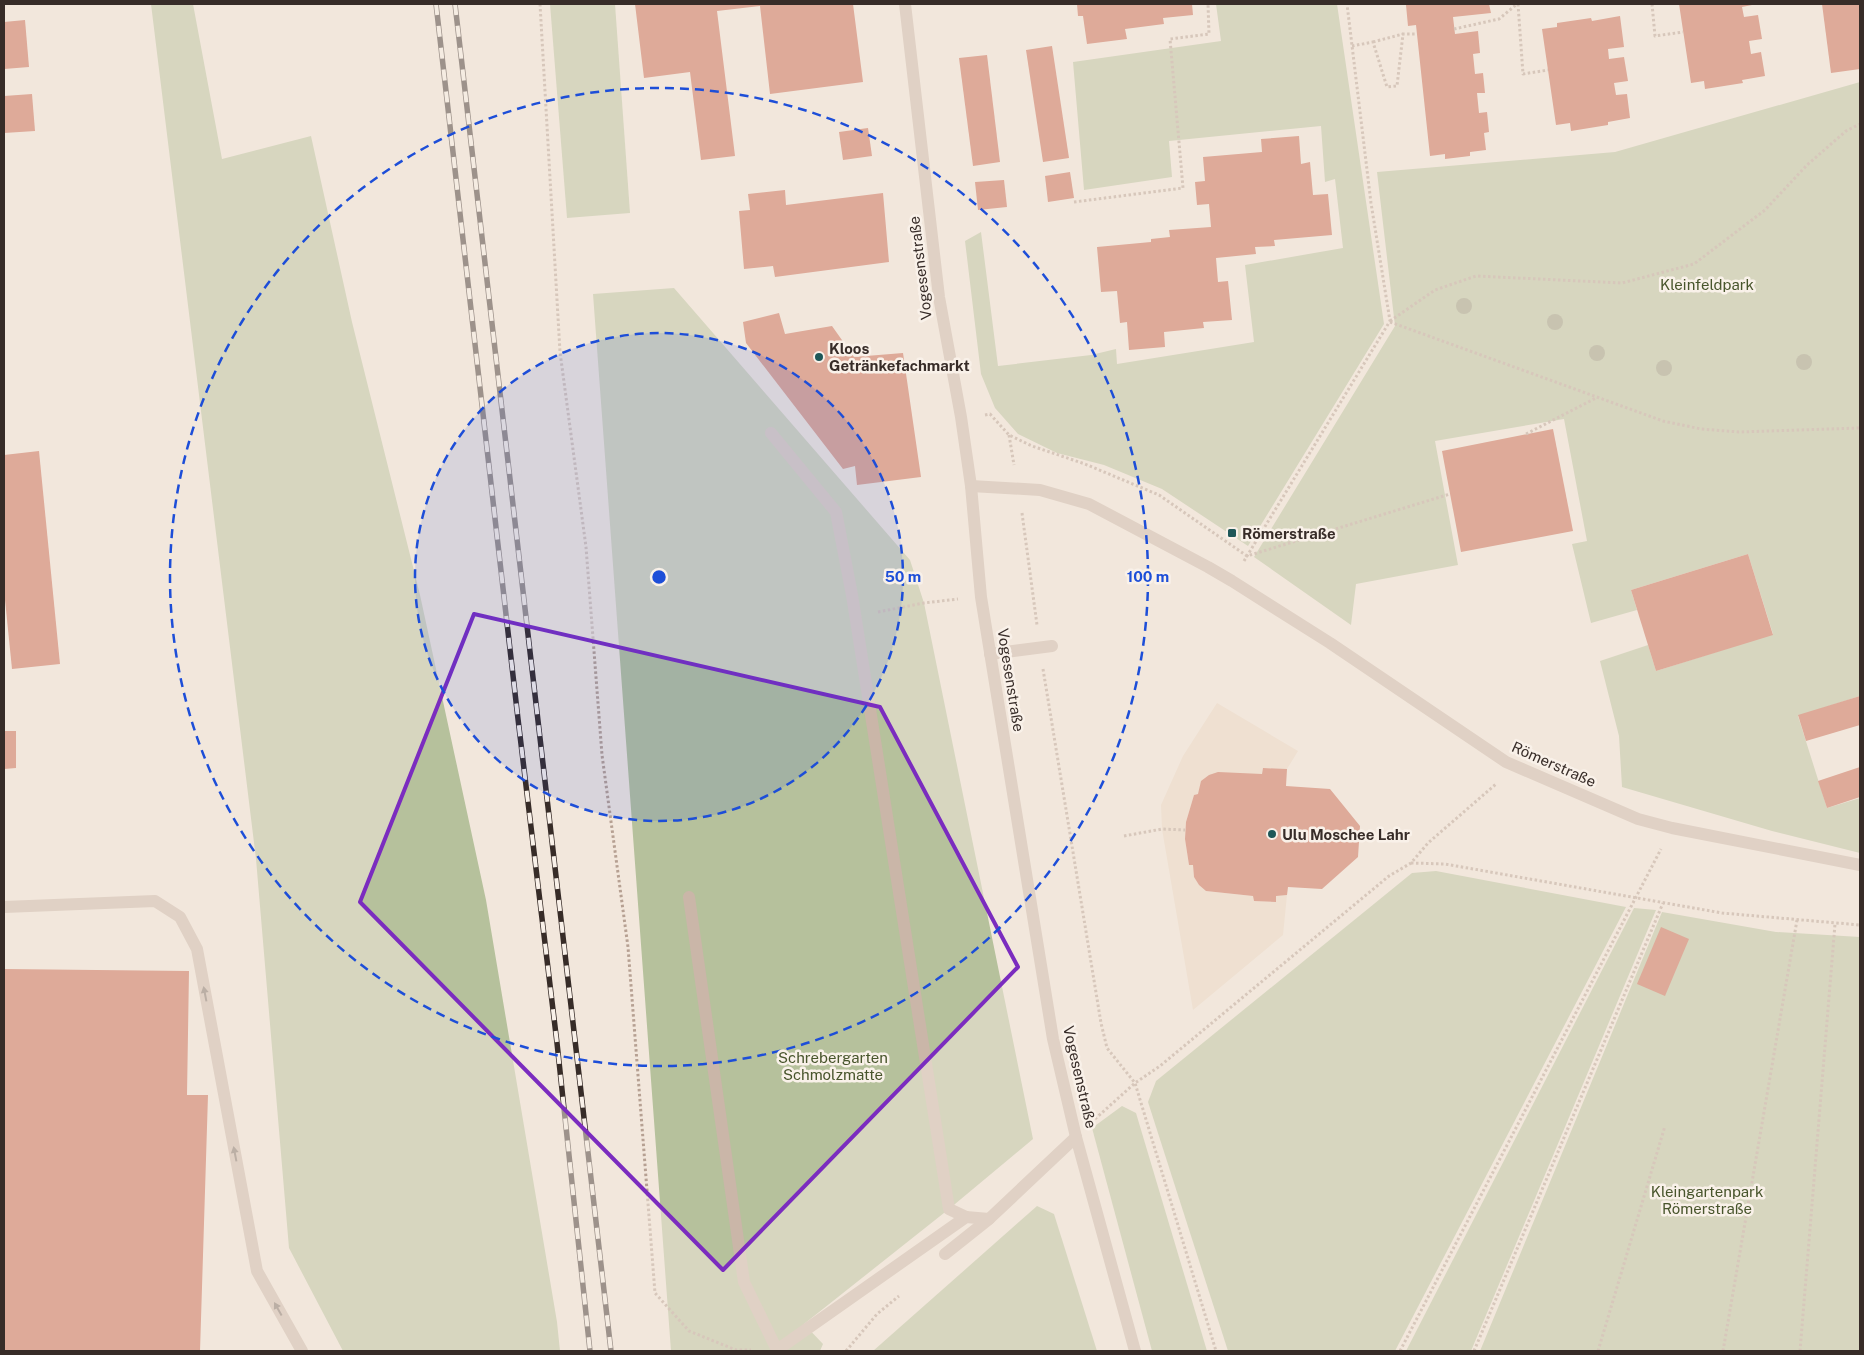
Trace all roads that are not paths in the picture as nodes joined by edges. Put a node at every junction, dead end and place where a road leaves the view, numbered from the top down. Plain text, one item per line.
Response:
1 (905, 4) edge
2 (771, 433) dead end
3 (971, 486) junction
4 (1046, 647) road end
5 (990, 654) junction
6 (1860, 865) edge
7 (689, 897) dead end
8 (4, 907) edge
9 (1076, 1136) junction
10 (966, 1217) junction
11 (989, 1219) junction
12 (945, 1254) dead end
13 (302, 1351) edge
14 (1135, 1351) edge

1 - 3 street, Vogesenstraße
2 - 10 street
3 - 5 street, Vogesenstraße
3 - 6 street, Römerstraße
4 - 5 street
5 - 9 street, Vogesenstraße
7 - 10 street
13 -> 8 street
9 - 11 street
9 - 14 street, Vogesenstraße
10 - 11 street
11 - 12 street

